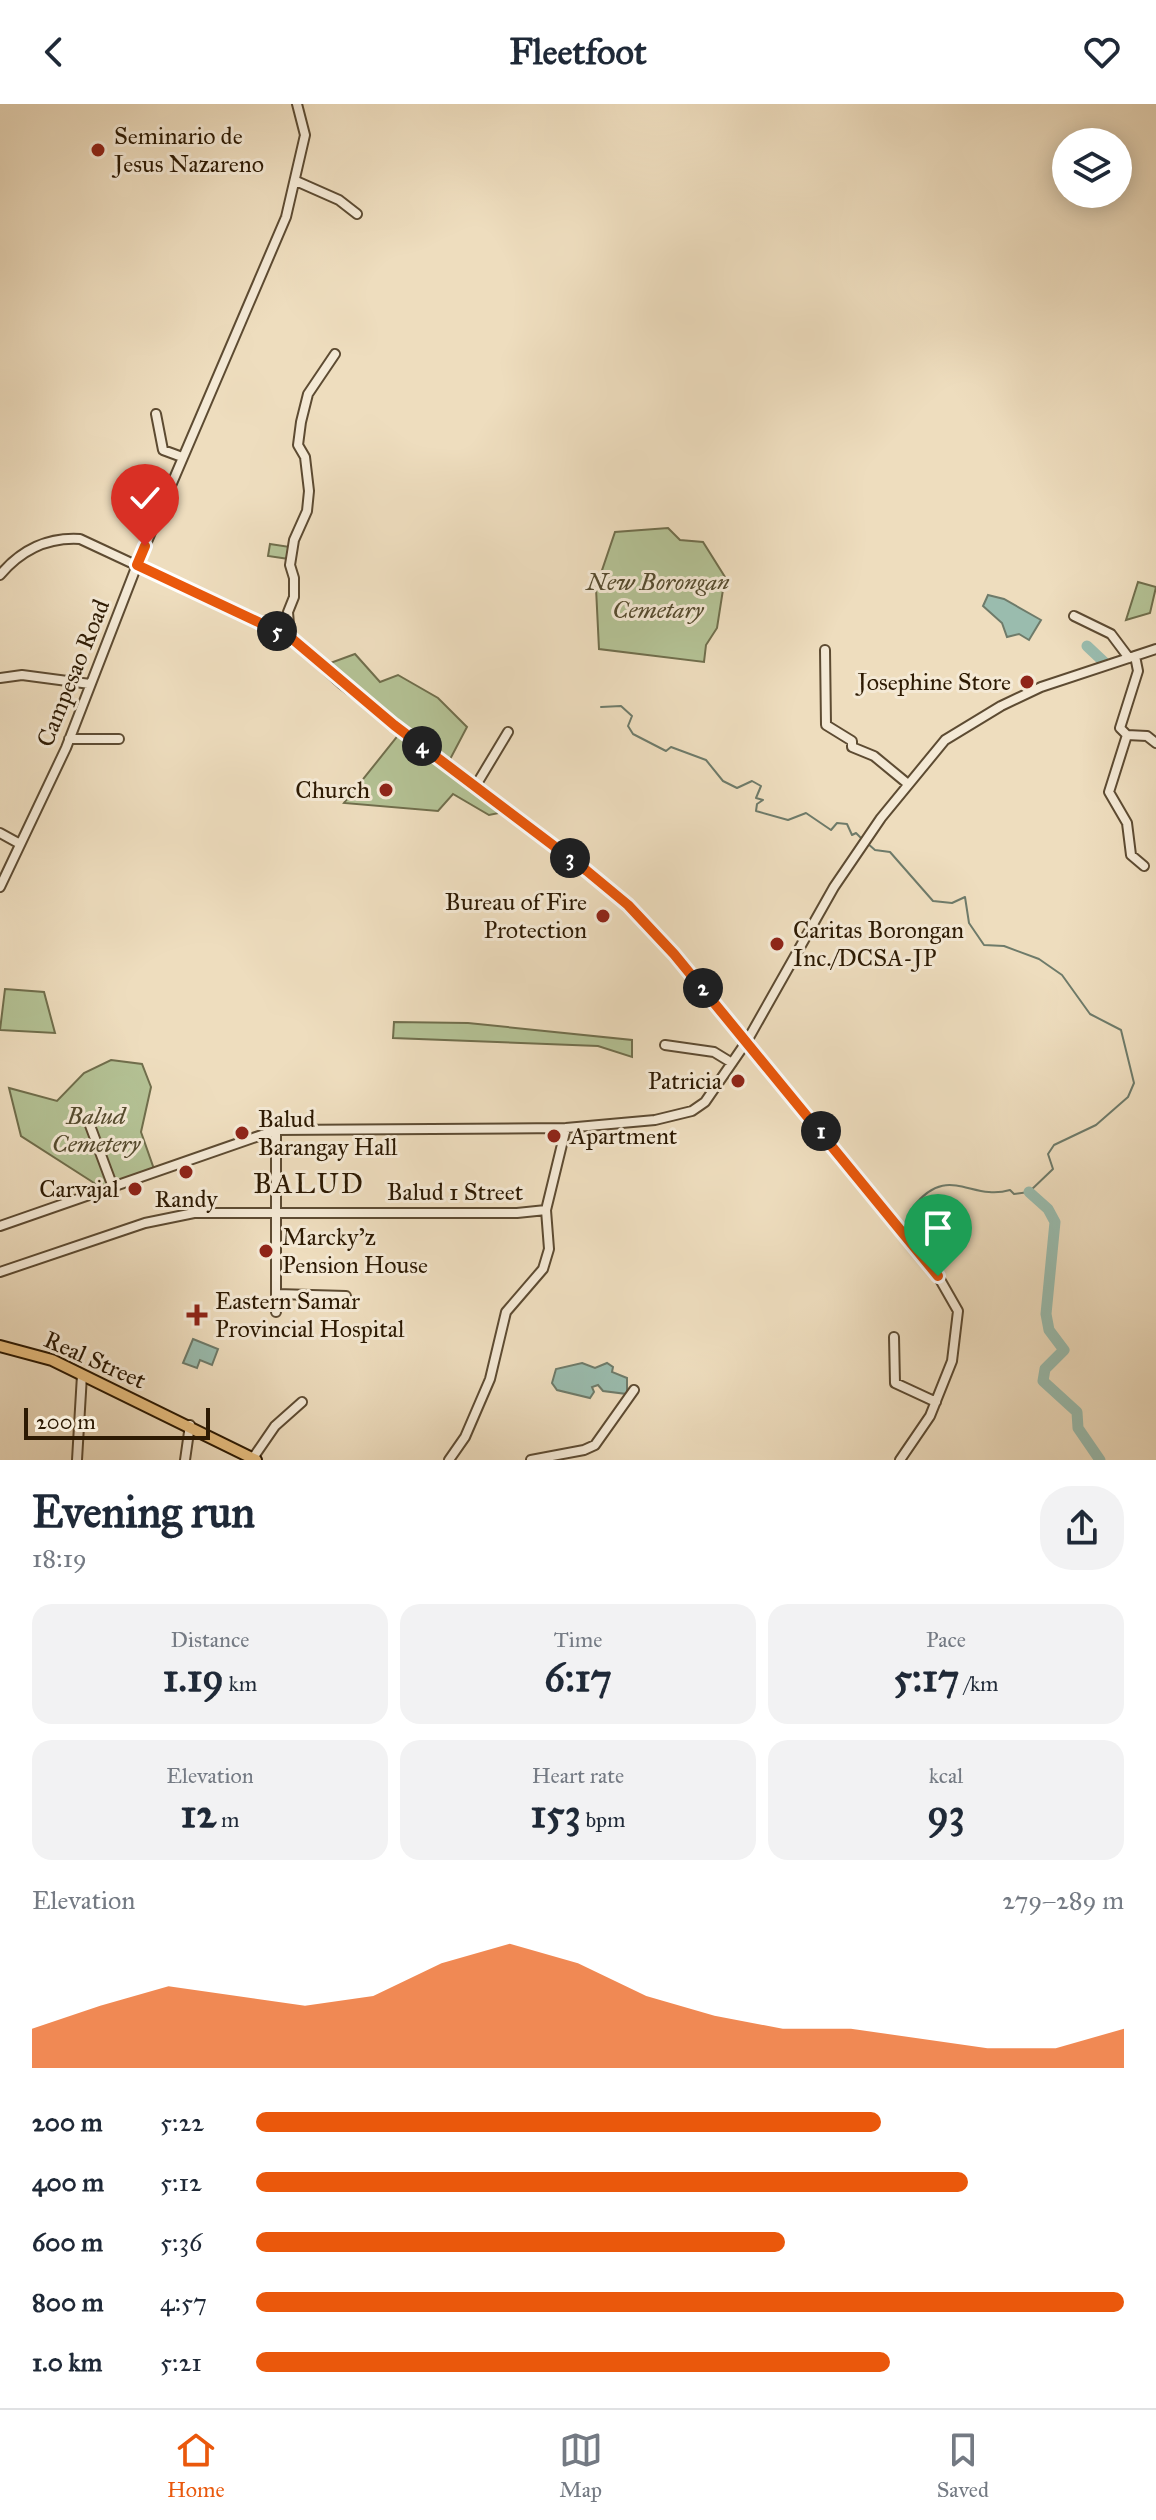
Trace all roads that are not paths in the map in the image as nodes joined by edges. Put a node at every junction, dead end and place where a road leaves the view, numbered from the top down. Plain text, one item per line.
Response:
1 (297, 104) edge
2 (296, 181) junction
3 (357, 214) dead end
4 (335, 354) dead end
5 (156, 414) dead end
6 (182, 457) junction
7 (137, 565) junction
8 (0, 575) edge
9 (1074, 616) dead end
10 (290, 637) junction
11 (1156, 649) edge
12 (825, 650) dead end
13 (1132, 657) junction
14 (0, 678) edge
15 (90, 684) junction
16 (508, 732) dead end
17 (1127, 735) junction
18 (69, 739) junction
19 (119, 739) dead end
20 (1156, 743) edge
21 (908, 784) junction
22 (475, 787) junction
23 (0, 833) edge
24 (20, 844) junction
25 (1144, 866) dead end
26 (0, 887) edge
27 (617, 896) junction
28 (611, 905) dead end
29 (747, 1041) junction
30 (665, 1045) dead end
31 (732, 1063) junction
32 (88, 1120) dead end
33 (566, 1128) junction
34 (276, 1130) junction
35 (113, 1187) junction
36 (546, 1210) junction
37 (276, 1211) junction
38 (0, 1226) edge
39 (0, 1272) edge
40 (277, 1294) junction
41 (346, 1296) dead end
42 (276, 1312) dead end
43 (894, 1337) dead end
44 (0, 1346) edge
45 (82, 1375) junction
46 (634, 1390) dead end
47 (302, 1402) dead end
48 (936, 1402) junction
49 (190, 1425) junction
50 (255, 1459) edge
51 (77, 1460) edge
52 (185, 1460) edge
53 (449, 1460) edge
54 (531, 1460) edge
55 (900, 1460) edge

1 - 2 street, Campesao Road
2 - 3 street
2 - 6 street, Campesao Road
4 - 10 street
5 - 6 street
6 - 7 street, Campesao Road
7 - 8 street
7 - 10 street
7 - 15 street, Campesao Road
9 - 13 street
10 - 22 street
11 - 13 street
12 - 21 street
13 - 17 street
13 - 21 street
14 - 15 street
15 - 18 street, Campesao Road
16 - 22 street
17 - 20 street
17 - 25 street
18 - 19 street
18 - 24 street, Campesao Road
21 - 29 street
22 - 27 street
23 - 24 street
24 - 26 street, Campesao Road
27 - 28 street
27 - 29 street
29 - 31 street
29 - 48 street
30 - 31 street
31 - 33 street
32 - 35 street
33 - 34 street
33 - 36 street, Balud 1 Street
34 - 35 street
34 - 37 street
35 - 38 street
36 - 37 street, Balud 1 Street
36 - 53 street
37 - 39 street, Balud 1 Street
37 - 40 street
40 - 41 street
40 - 42 street
43 - 48 street
44 - 45 main road, Real Street
45 - 49 main road, Real Street
45 - 51 street
46 - 54 street
47 - 50 street
48 - 55 street
49 - 50 main road, Real Street
49 - 52 street

